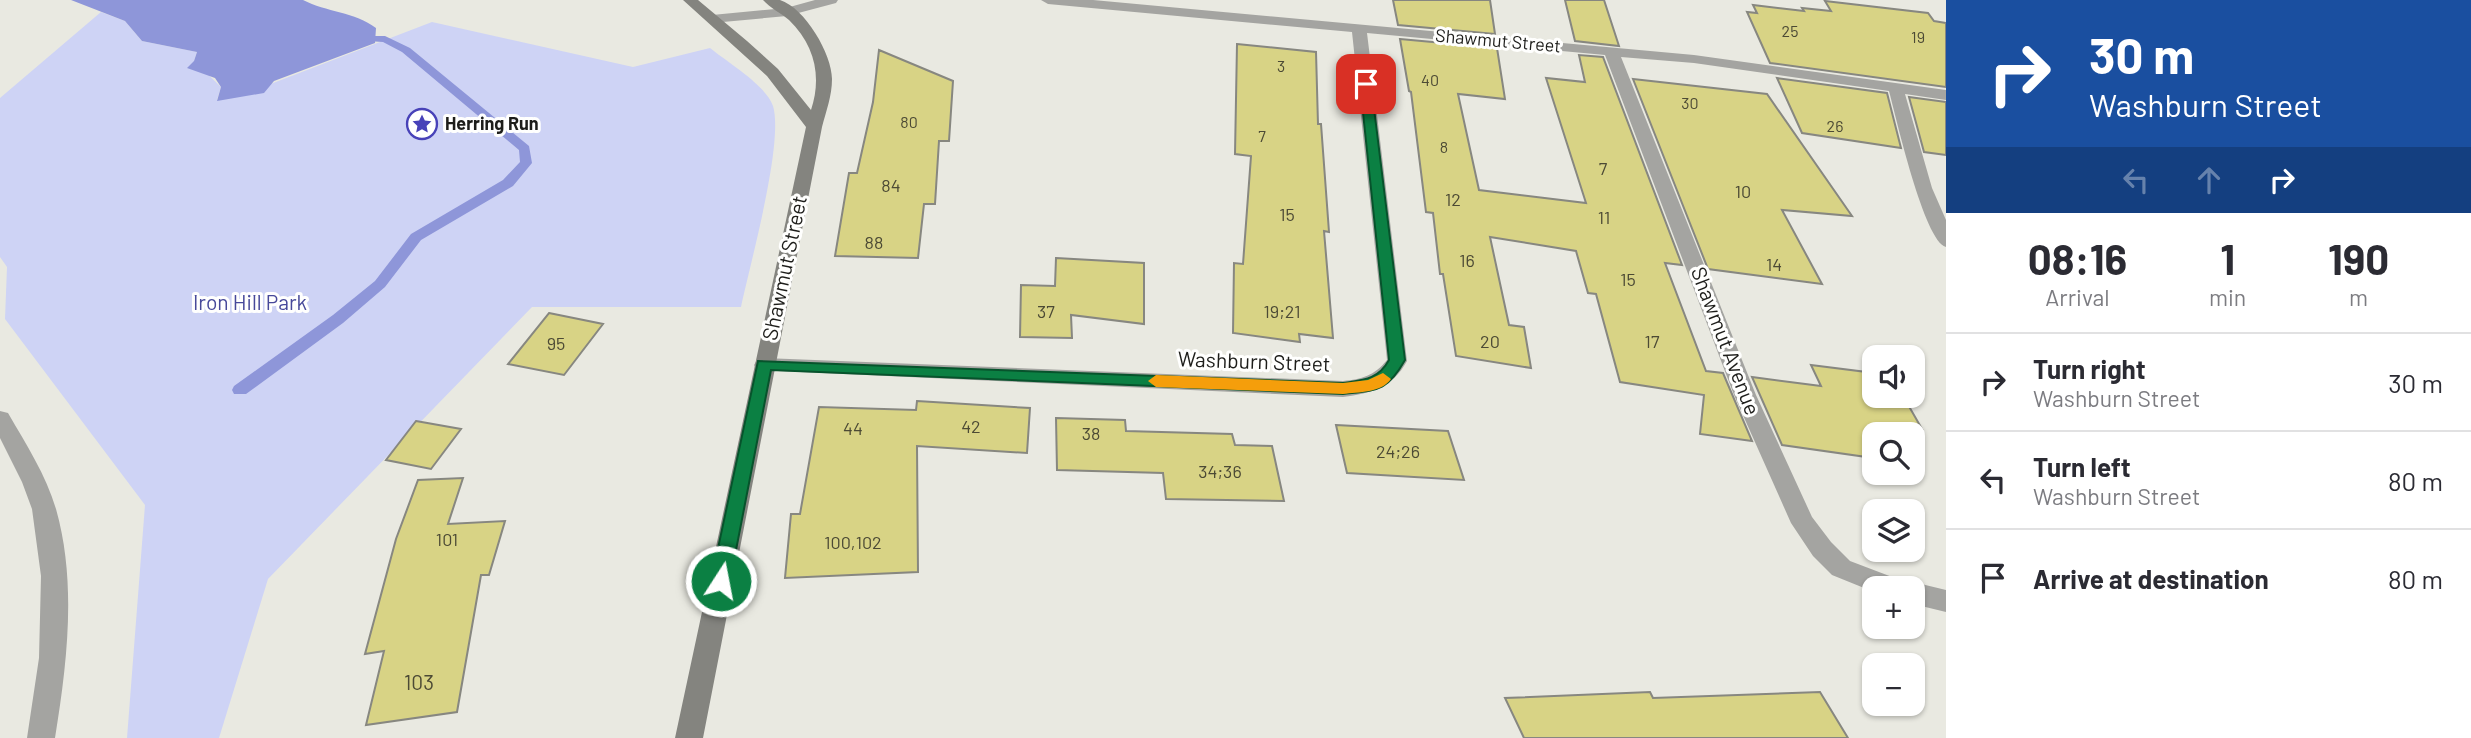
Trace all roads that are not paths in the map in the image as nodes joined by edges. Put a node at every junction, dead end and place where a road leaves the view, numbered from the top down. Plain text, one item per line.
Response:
1 (690, 0) edge
2 (746, 0) edge
3 (831, 0) edge
4 (1048, 0) edge
5 (778, 5) edge
6 (712, 19) junction
7 (1359, 29) junction
8 (1611, 51) junction
9 (1895, 86) junction
10 (1946, 94) edge
11 (814, 127) junction
12 (1945, 238) edge
13 (764, 365) junction
14 (0, 419) edge
15 (1862, 576) edge
16 (1925, 596) edge
17 (1946, 601) edge
18 (41, 738) edge
19 (690, 738) edge

1 - 6 street
2 - 6 street
3 - 5 street
4 - 7 street, Shawmut Street
5 - 6 street
5 - 11 street, Shawmut Street
6 - 11 street
7 - 8 street, Shawmut Street
7 - 13 street, Washburn Street
8 - 9 street, Shawmut Street
8 - 15 street, Shawmut Avenue
9 - 10 street, Shawmut Street
9 - 12 street
11 - 13 street, Shawmut Street
13 - 19 street, Shawmut Street
14 - 18 street
16 - 17 street

